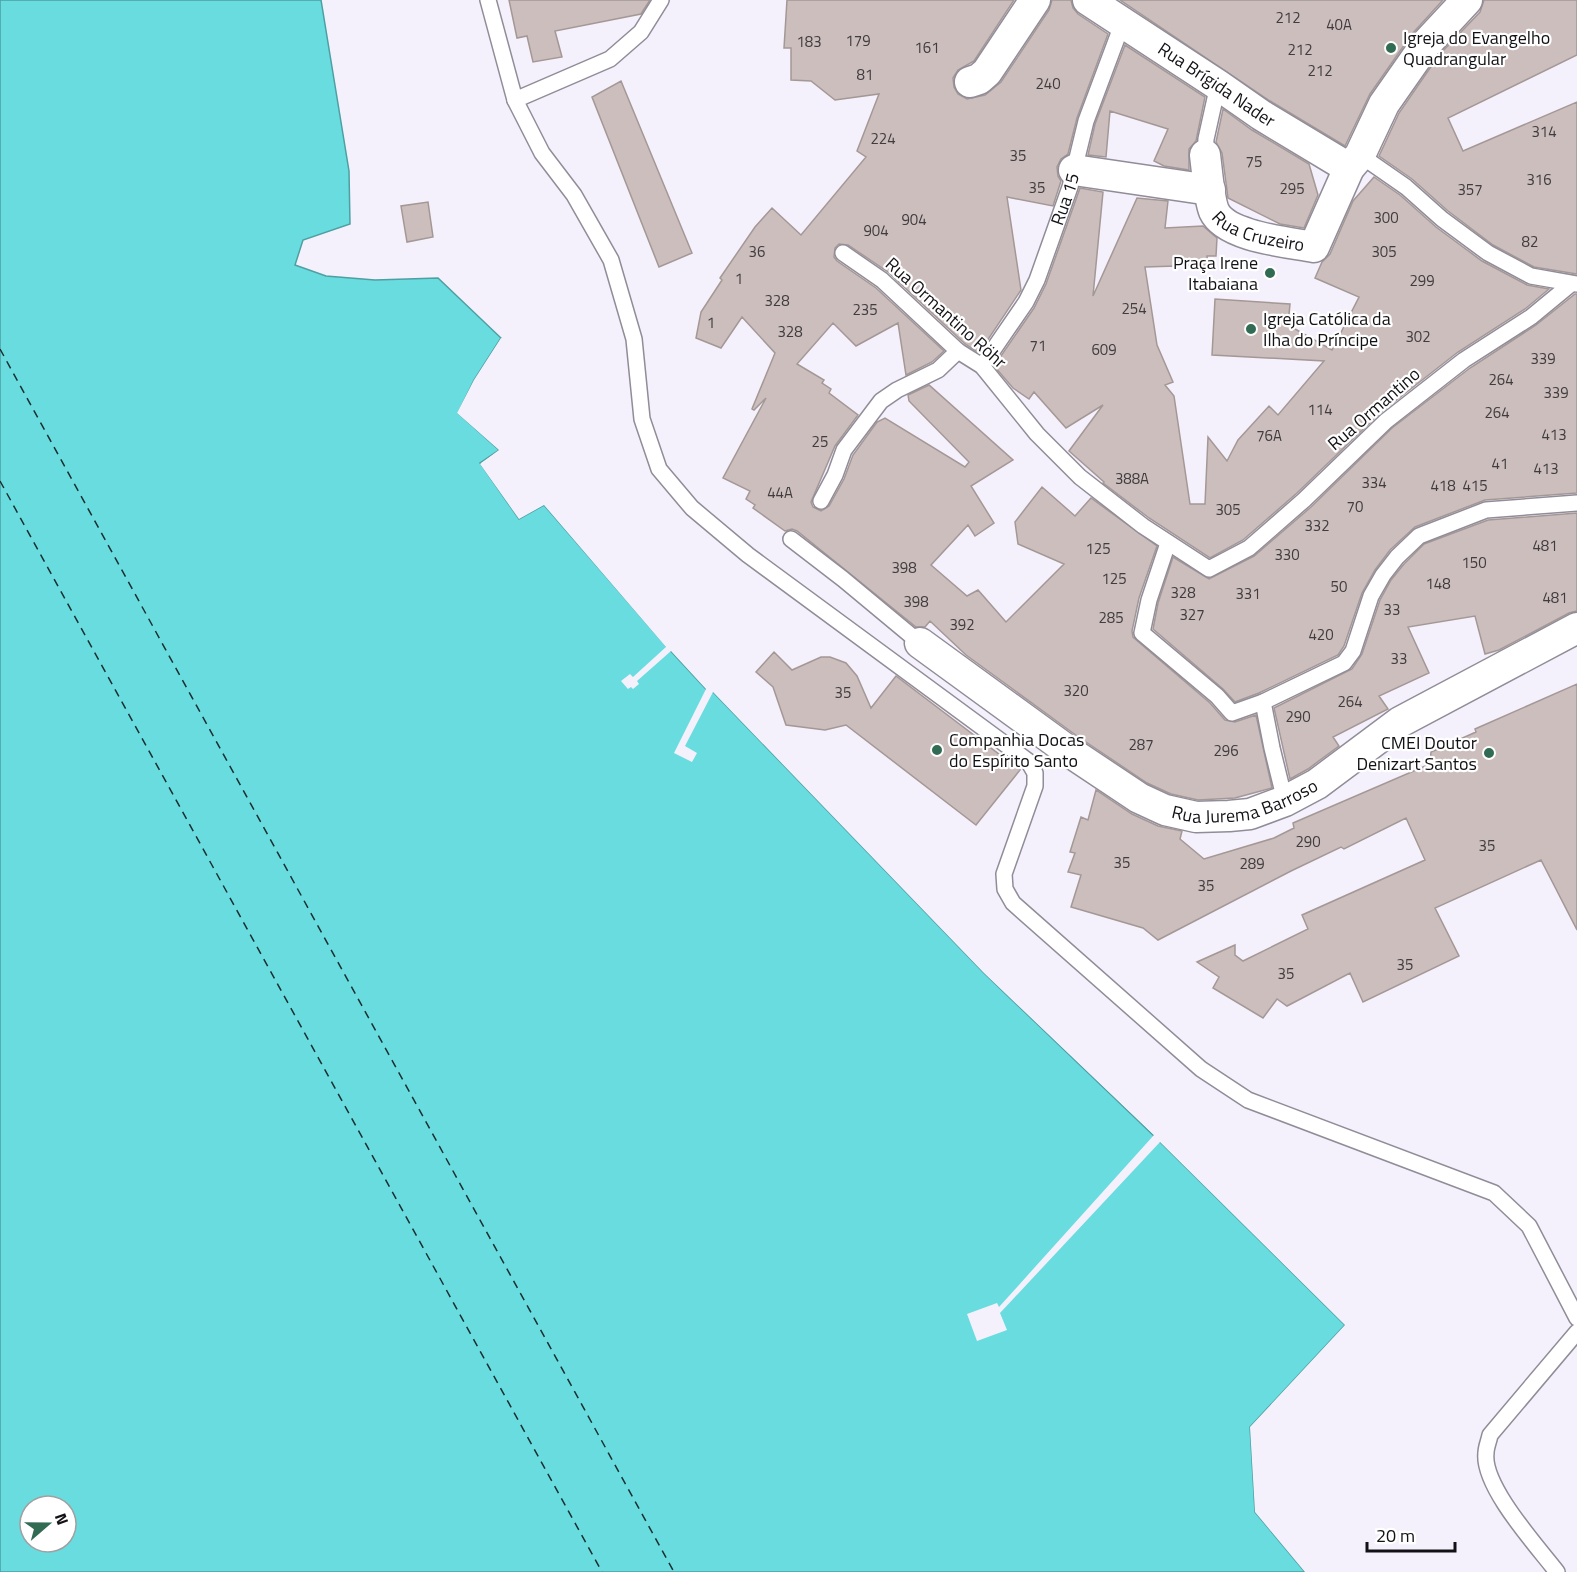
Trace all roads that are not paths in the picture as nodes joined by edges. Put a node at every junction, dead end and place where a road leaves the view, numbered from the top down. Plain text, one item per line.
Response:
1 (488, 0) edge
2 (661, 0) edge
3 (1035, 0) edge
4 (1088, 0) edge
5 (1467, 0) edge
6 (1128, 11) edge
7 (969, 82) dead end
8 (1218, 85) junction
9 (515, 100) junction
10 (1205, 155) joint
11 (1355, 161) junction
12 (1074, 170) junction
13 (1210, 190) junction
14 (843, 253) dead end
15 (1574, 284) edge
16 (958, 351) junction
17 (982, 366) junction
18 (821, 501) dead end
19 (1577, 503) edge
20 (791, 539) dead end
21 (1168, 543) junction
22 (1209, 568) joint
23 (1577, 628) edge
24 (920, 643) joint
25 (1263, 702) junction
26 (1285, 801) junction
27 (1577, 1318) edge
28 (1577, 1332) edge
29 (1557, 1572) edge

1 - 9 lane
2 - 9 lane
3 - 7 street
4 - 6 street, Rua Brígida Nader
5 - 11 street
6 - 8 street, Rua Brígida Nader
6 - 12 lane, Rua 15
8 - 10 lane, Rua Cruzeiro
8 - 11 street, Rua Brígida Nader
9 - 27 lane
10 - 13 street, Rua Cruzeiro
11 - 13 street, Rua Cruzeiro
11 - 15 lane, Rua Brígida Nader
12 - 13 street
12 - 17 lane, Rua 15
14 - 16 lane, Rua Ormantino Röhr
15 - 22 lane, Rua Ormantino
16 - 17 lane, Rua Ormantino Röhr
16 - 18 lane
17 - 21 lane, Rua Ormantino Röhr
19 - 25 lane
20 - 24 lane
21 - 22 lane, Rua Ormantino Röhr
21 - 25 lane
23 - 26 street, Rua Jurema Barroso
24 - 26 street, Rua Jurema Barroso
25 - 26 lane
28 - 29 lane

